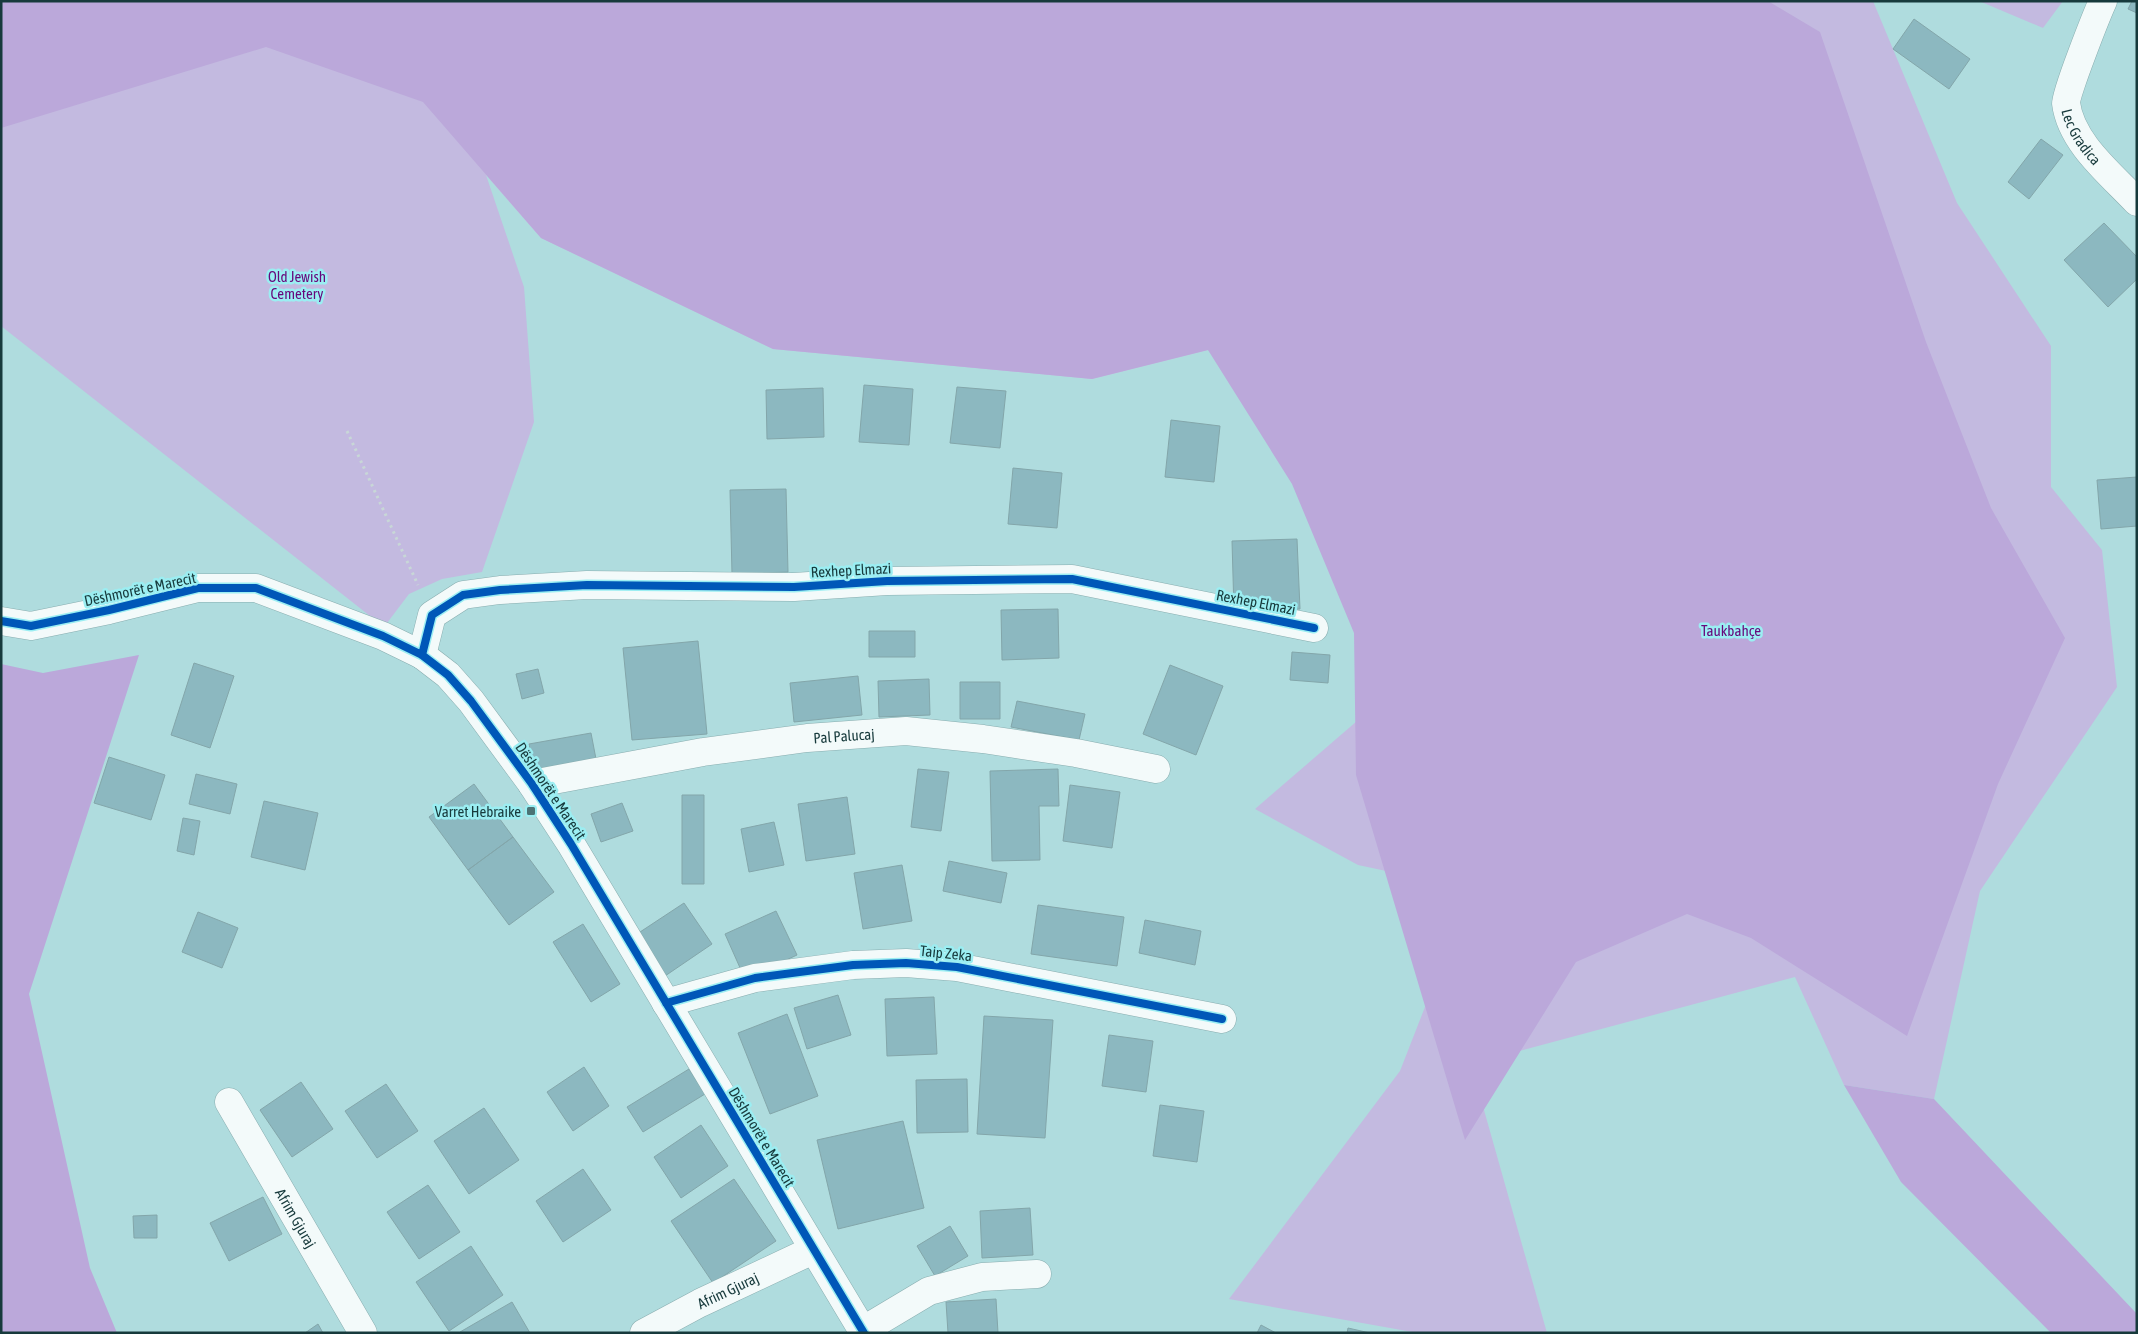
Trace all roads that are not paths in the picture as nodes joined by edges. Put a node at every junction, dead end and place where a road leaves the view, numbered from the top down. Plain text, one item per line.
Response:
1 (2103, 1) edge
2 (2137, 202) edge
3 (1, 621) edge
4 (1314, 628) dead end
5 (422, 655) junction
6 (1156, 769) dead end
7 (532, 784) junction
8 (666, 1003) junction
9 (1222, 1018) dead end
10 (229, 1102) dead end
11 (813, 1250) junction
12 (1037, 1274) dead end
13 (863, 1332) edge
14 (363, 1333) edge
15 (644, 1333) edge

1 - 2 street, Lec Gradica
3 - 5 street, Dëshmorët e Marecit
4 - 5 street, Rexhep Elmazi
5 - 7 street, Dëshmorët e Marecit
6 - 7 street, Pal Palucaj
7 - 8 street, Dëshmorët e Marecit
8 - 9 street, Taip Zeka
8 - 11 street, Dëshmorët e Marecit
10 - 14 street, Afrim Gjuraj
11 - 13 street, Dëshmorët e Marecit
11 - 15 street, Afrim Gjuraj
12 - 13 street, Dëshmorët e Marecit

